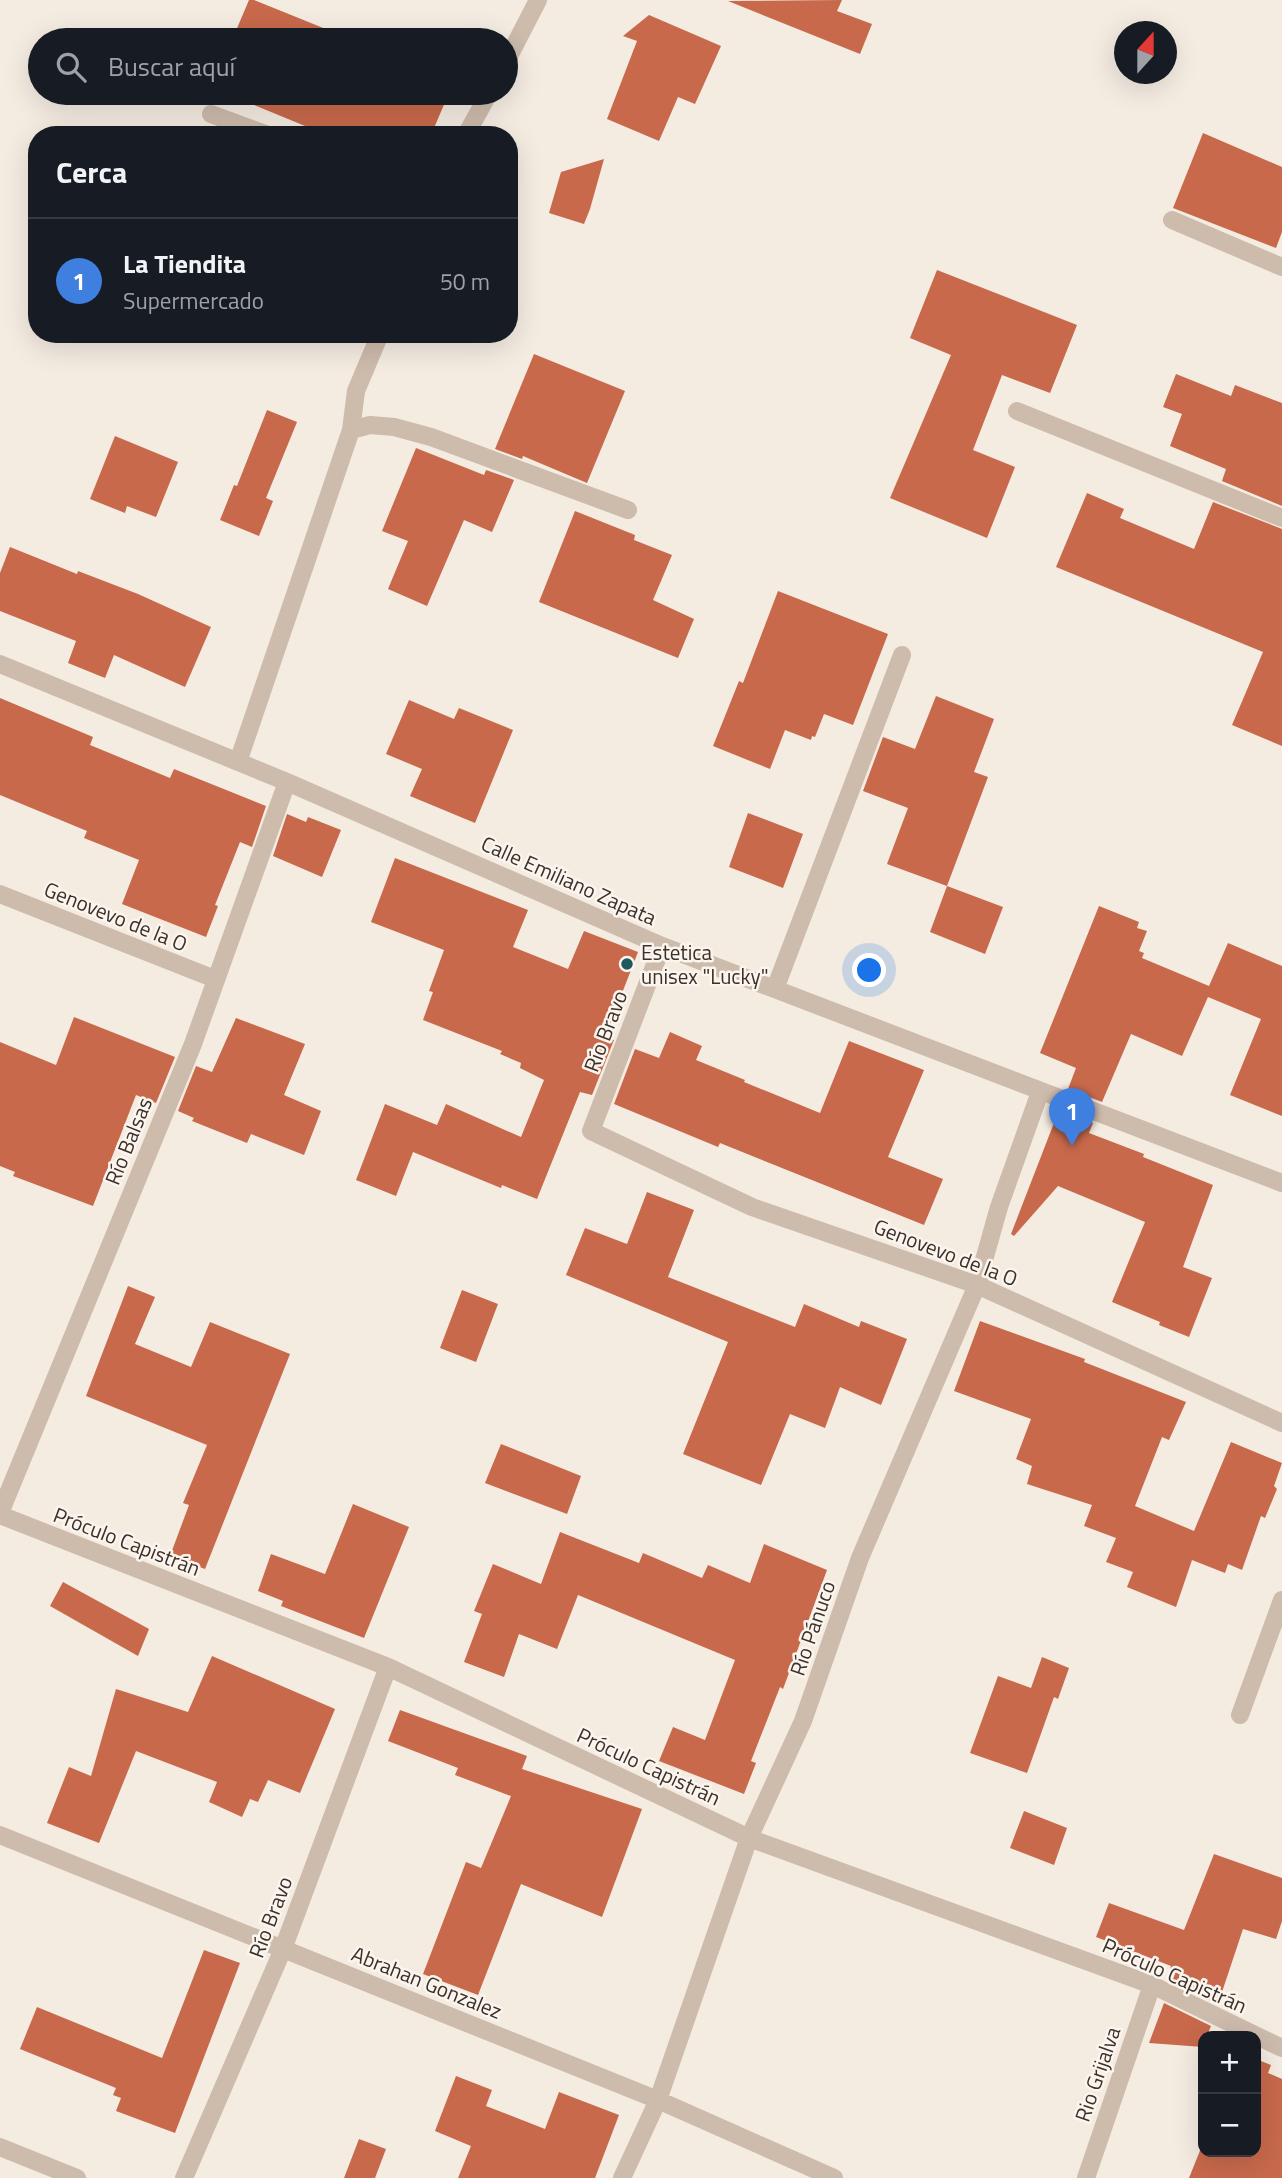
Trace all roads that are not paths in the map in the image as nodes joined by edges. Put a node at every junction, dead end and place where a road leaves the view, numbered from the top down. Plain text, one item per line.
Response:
1 (538, 0) edge
2 (518, 39) edge
3 (482, 105) edge
4 (211, 114) dead end
5 (244, 126) edge
6 (471, 126) edge
7 (1172, 220) dead end
8 (1282, 267) edge
9 (376, 343) edge
10 (1017, 411) dead end
11 (351, 430) junction
12 (628, 510) dead end
13 (1282, 518) edge
14 (902, 655) dead end
15 (0, 664) edge
16 (238, 762) junction
17 (287, 782) junction
18 (0, 894) edge
19 (662, 946) junction
20 (215, 979) junction
21 (775, 989) junction
22 (1040, 1092) junction
23 (591, 1131) joint
24 (1282, 1183) edge
25 (977, 1285) junction
26 (1282, 1423) edge
27 (0, 1514) edge
28 (1282, 1600) edge
29 (387, 1667) junction
30 (1240, 1715) dead end
31 (0, 1835) edge
32 (749, 1838) junction
33 (283, 1949) junction
34 (1152, 1985) junction
35 (1282, 2048) edge
36 (658, 2100) junction
37 (0, 2147) edge
38 (77, 2178) edge
39 (184, 2178) edge
40 (622, 2178) edge
41 (834, 2178) edge
42 (1086, 2178) edge

1 - 2 street
3 - 6 street
4 - 5 street
7 - 8 street
9 - 11 street
10 - 13 street
11 - 12 street
11 - 16 street
14 - 21 street
15 - 16 street, Calle Emiliano Zapata
16 - 17 street, Calle Emiliano Zapata
17 - 19 street, Calle Emiliano Zapata
17 - 20 street, Río Balsas
18 - 20 street, Genovevo de la O
19 - 21 street, Calle Emiliano Zapata
19 - 23 street, Río Bravo
20 - 27 street, Río Balsas
21 - 22 street, Calle Emiliano Zapata
22 - 24 street, Calle Emiliano Zapata
22 - 25 street, Río Pánuco
23 - 25 street, Genovevo de la O
25 - 26 street, Genovevo de la O
25 - 32 street, Río Pánuco
27 - 29 street, Próculo Capistrán
28 - 30 street
29 - 32 street, Próculo Capistrán
29 - 33 street, Río Bravo
31 - 33 street, Abrahan Gonzalez
32 - 34 street, Próculo Capistrán
32 - 36 street, Río Pánuco
33 - 36 street, Abrahan Gonzalez
33 - 39 street, Río Bravo
34 - 35 street, Próculo Capistrán
34 - 42 street, Rio Grijalva
36 - 40 street, Río Pánuco
36 - 41 street, Abrahan Gonzalez
37 - 38 street

